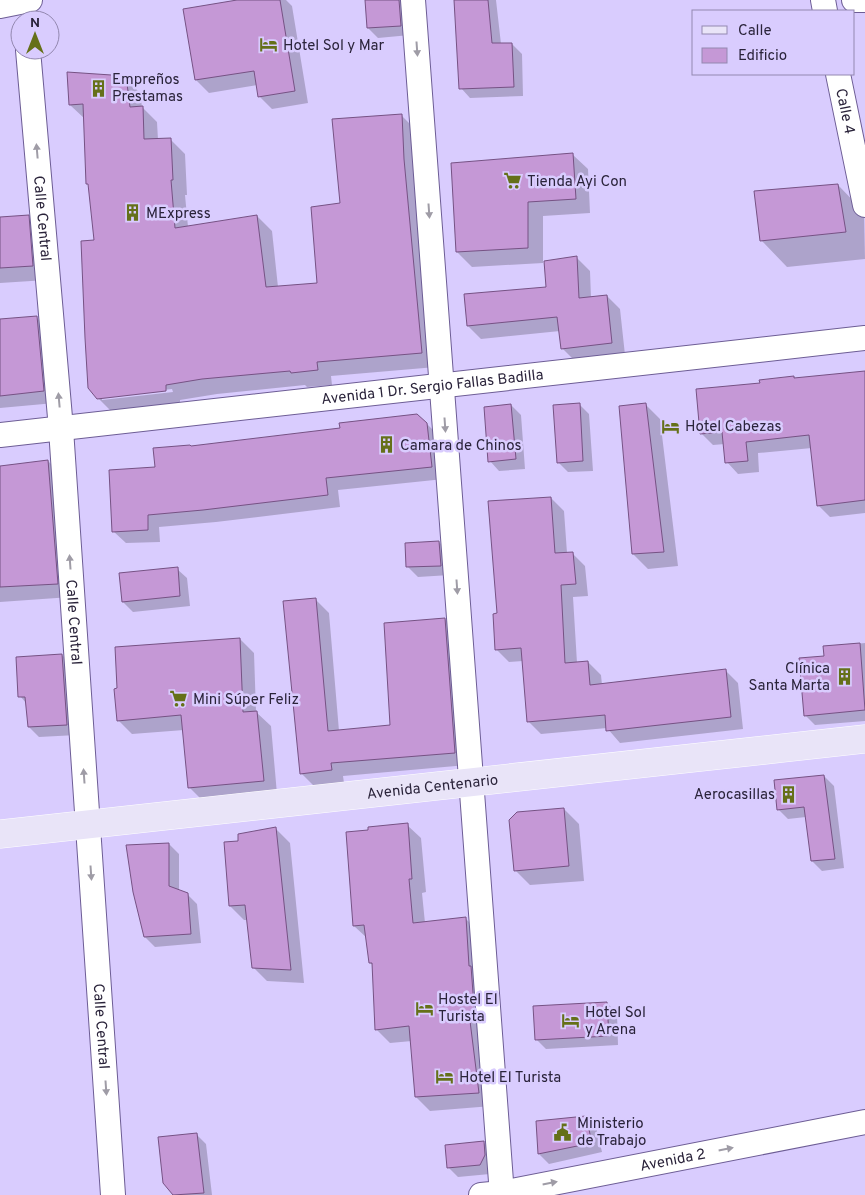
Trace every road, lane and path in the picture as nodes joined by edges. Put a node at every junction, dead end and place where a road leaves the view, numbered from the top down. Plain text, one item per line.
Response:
1 (413, 0) edge
2 (854, 0) edge
3 (865, 0) edge
4 (26, 5) edge
5 (0, 6) edge
6 (29, 60) edge
7 (838, 75) edge
8 (865, 205) edge
9 (865, 338) edge
10 (442, 386) junction
11 (61, 429) junction
12 (0, 435) edge
13 (865, 739) edge
14 (471, 781) junction
15 (88, 825) junction
16 (0, 834) edge
17 (865, 1122) edge
18 (495, 1194) edge
19 (113, 1195) edge

1 -> 10 street
2 - 3 street
4 - 5 street
11 -> 6 street, Calle Central
7 - 8 street, Calle 4
9 - 10 street, Avenida 1 Dr. Sergio Fallas Badilla
10 - 11 street, Avenida 1 Dr. Sergio Fallas Badilla
10 -> 14 street
11 - 12 street, Avenida 1 Dr. Sergio Fallas Badilla
15 -> 11 street, Calle Central
13 - 14 main road, Avenida Centenario
14 - 15 main road, Avenida Centenario
14 - 18 street
15 - 16 main road, Avenida Centenario
15 -> 19 street, Calle Central
18 -> 17 street, Avenida 2

